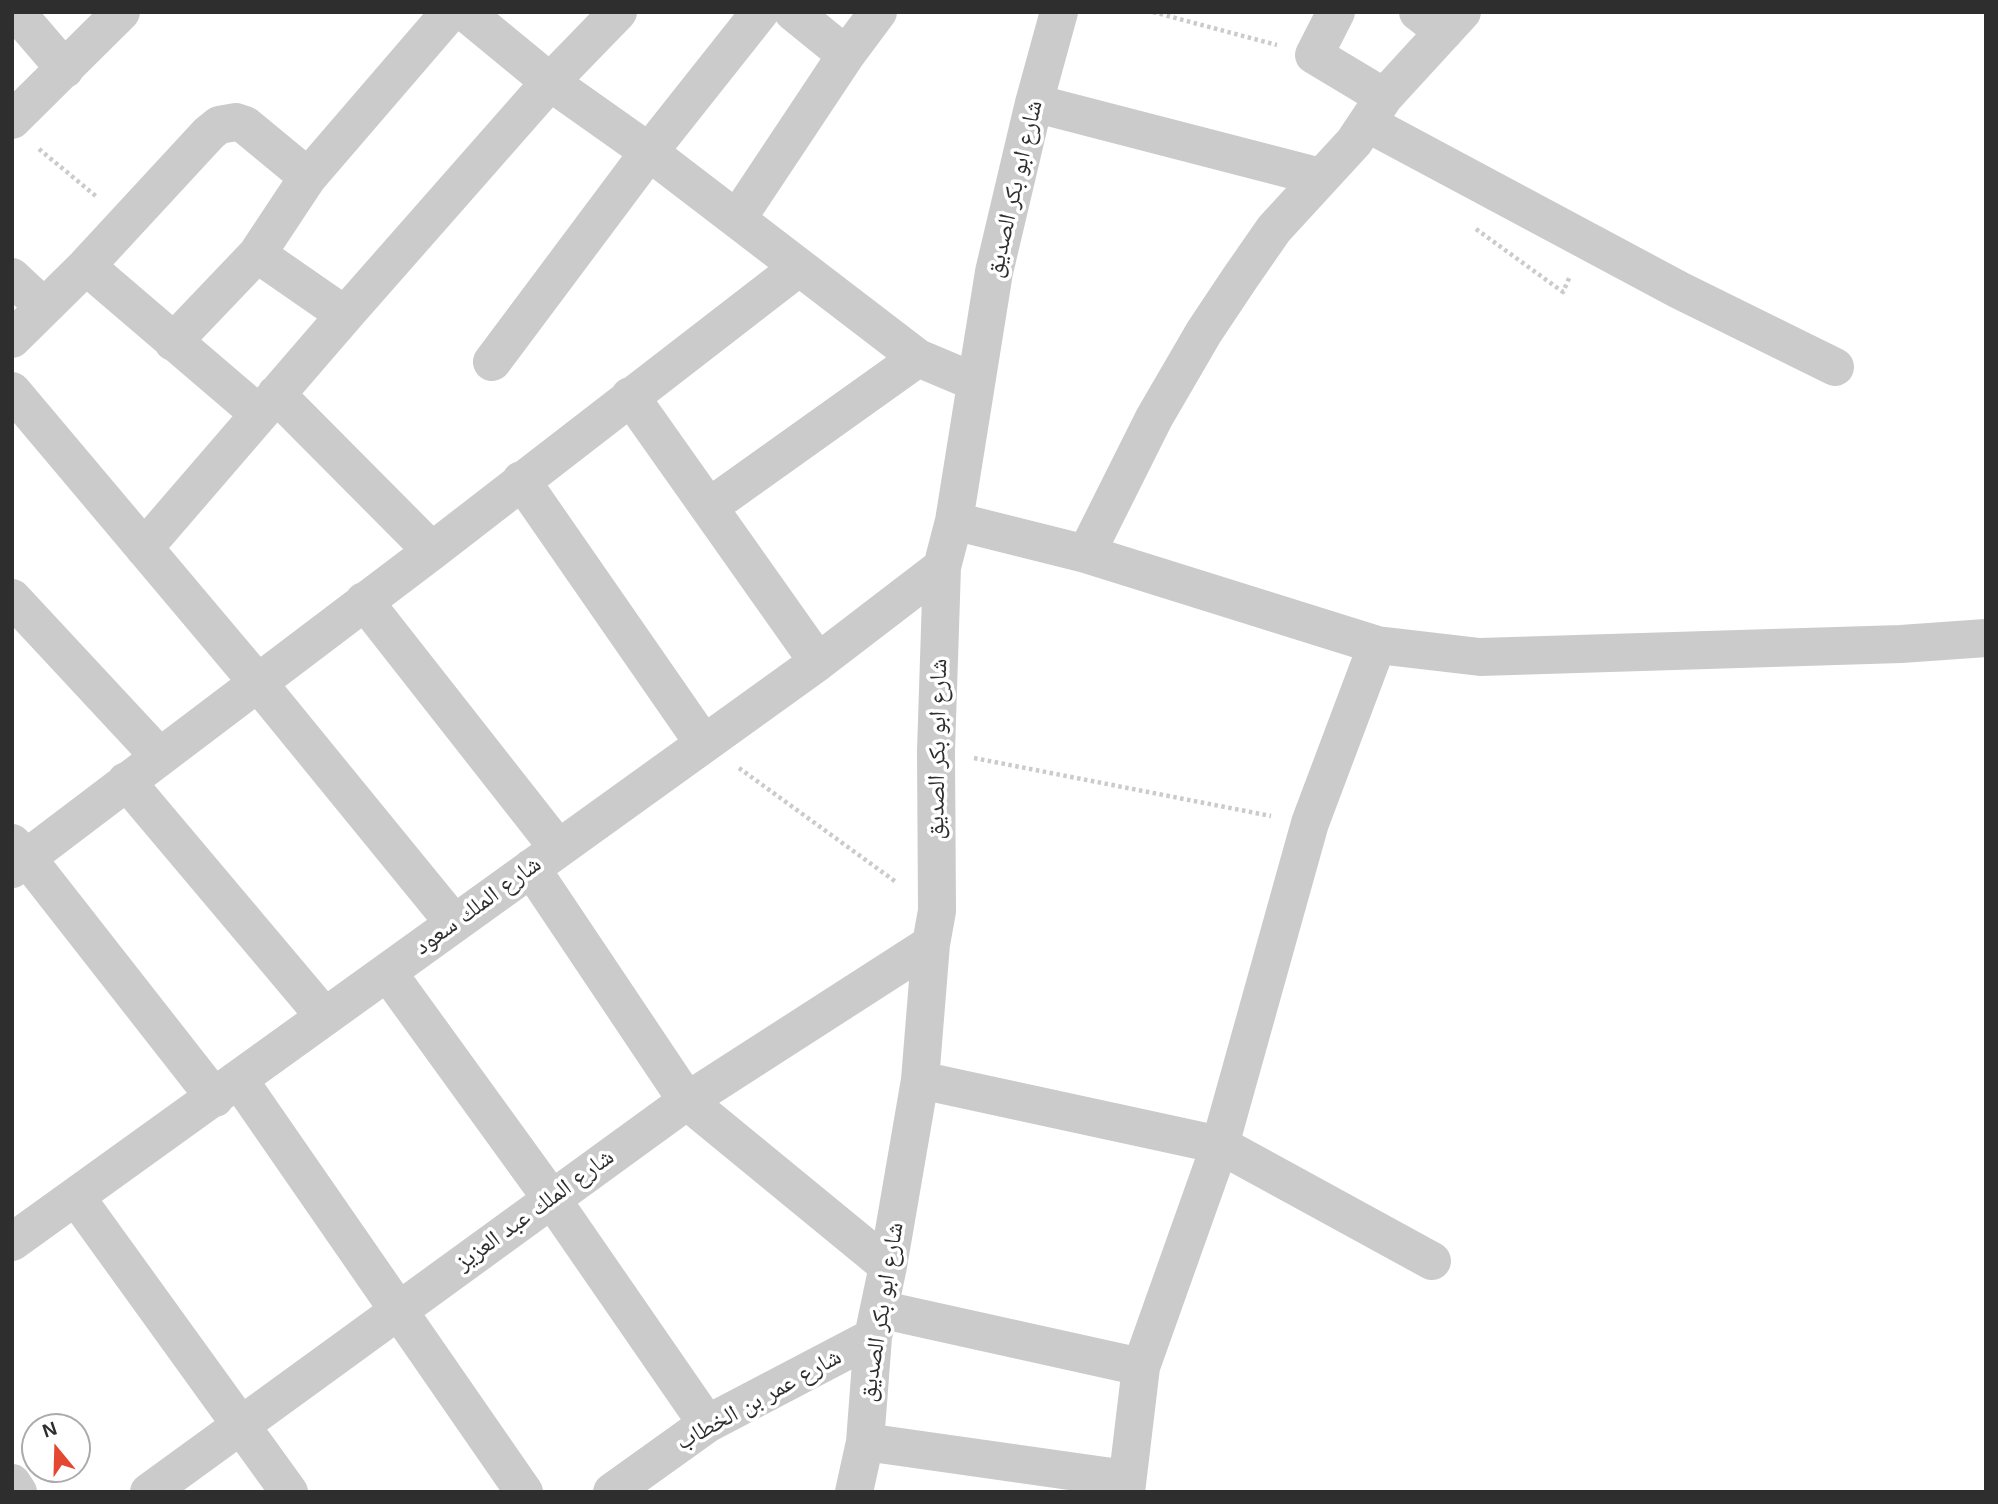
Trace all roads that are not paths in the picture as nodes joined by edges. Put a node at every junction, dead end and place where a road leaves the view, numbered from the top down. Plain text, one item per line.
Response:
1 (16, 12) edge
2 (121, 12) edge
3 (450, 12) edge
4 (465, 12) edge
5 (618, 12) edge
6 (760, 12) edge
7 (793, 12) edge
8 (878, 12) edge
9 (1059, 12) edge
10 (1336, 12) edge
11 (1441, 19) edge
12 (846, 55) junction
13 (65, 69) junction
14 (550, 82) junction
15 (1034, 103) junction
16 (1375, 110) junction
17 (23, 132) edge
18 (649, 152) junction
19 (308, 177) junction
20 (1320, 177) junction
21 (737, 219) junction
22 (257, 254) junction
23 (86, 266) junction
24 (797, 268) junction
25 (12, 277) edge
26 (44, 307) junction
27 (345, 315) junction
28 (12, 339) edge
29 (173, 342) junction
30 (918, 359) junction
31 (492, 362) dead end
32 (1835, 367) dead end
33 (975, 382) junction
34 (12, 391) edge
35 (630, 396) junction
36 (268, 404) junction
37 (521, 480) junction
38 (709, 507) junction
39 (954, 521) junction
40 (144, 548) junction
41 (432, 551) junction
42 (1086, 554) junction
43 (942, 567) junction
44 (12, 598) edge
45 (365, 601) junction
46 (1986, 638) edge
47 (1377, 645) junction
48 (818, 662) junction
49 (258, 683) junction
50 (704, 744) junction
51 (160, 757) junction
52 (126, 781) junction
53 (17, 857) edge
54 (545, 858) junction
55 (454, 923) junction
56 (934, 927) junction
57 (388, 973) junction
58 (325, 1017) junction
59 (920, 1080) junction
60 (227, 1089) junction
61 (687, 1101) junction
62 (1220, 1145) junction
63 (76, 1197) junction
64 (551, 1198) junction
65 (15, 1236) edge
66 (1432, 1261) dead end
67 (888, 1266) junction
68 (396, 1310) junction
69 (876, 1323) junction
70 (1140, 1367) junction
71 (707, 1424) junction
72 (241, 1426) junction
73 (865, 1442) junction
74 (12, 1483) edge
75 (1126, 1485) edge
76 (18, 1492) edge
77 (149, 1492) edge
78 (289, 1492) edge
79 (524, 1492) edge
80 (612, 1492) edge
81 (854, 1492) edge

1 - 13 street
2 - 13 street
3 - 19 street
4 - 14 street
5 - 14 street
6 - 18 street
7 - 12 street
8 - 12 street
9 - 15 street, شارع ابو بكر الصديق
10 - 16 street
11 - 16 street
12 - 21 street
13 - 17 street
14 - 18 street
14 - 27 street
15 - 20 street
15 - 33 street, شارع ابو بكر الصديق
16 - 20 street
16 - 32 street
18 - 21 street
18 - 31 street
19 - 22 street
19 - 23 street
20 - 42 street
21 - 24 street
22 - 27 street
22 - 29 street
23 - 26 street
23 - 29 street
24 - 30 street
24 - 35 street
25 - 26 street
26 - 28 street
27 - 36 street
29 - 36 street
30 - 33 street
30 - 38 street
33 - 39 street, شارع ابو بكر الصديق
34 - 40 street
35 - 37 street
35 - 38 street
36 - 40 street
36 - 41 street
37 - 41 street
37 - 50 street
38 - 48 street
39 - 42 street
39 - 43 street, شارع ابو بكر الصديق
40 - 49 street
41 - 45 street
42 - 47 street
43 - 48 street, شارع الملك سعود
43 - 56 street, شارع ابو بكر الصديق
44 - 51 street
45 - 49 street
45 - 54 street
46 - 47 street
47 - 62 street
48 - 50 street, شارع الملك سعود
49 - 51 street
49 - 55 street
50 - 54 street, شارع الملك سعود
51 - 52 street
52 - 53 street
52 - 58 street
53 - 60 street
54 - 55 street, شارع الملك سعود
54 - 61 street
55 - 57 street, شارع الملك سعود
56 - 59 street, شارع ابو بكر الصديق
56 - 61 street, شارع الملك عبد العزيز
57 - 58 street, شارع الملك سعود
57 - 64 street
58 - 60 street, شارع الملك سعود
59 - 62 street
59 - 67 street, شارع ابو بكر الصديق
60 - 63 street, شارع الملك سعود
60 - 68 street
61 - 64 street, شارع الملك عبد العزيز
61 - 67 street
62 - 66 street
62 - 70 street
63 - 65 street, شارع الملك سعود
63 - 72 street
64 - 68 street, شارع الملك عبد العزيز
64 - 71 street
67 - 69 street, شارع ابو بكر الصديق
68 - 72 street, شارع الملك عبد العزيز
68 - 79 street
69 - 70 street
69 - 71 street, شارع عمر بن الخطاب
69 - 73 street, شارع ابو بكر الصديق
70 - 75 street
71 - 80 street, شارع عمر بن الخطاب
72 - 77 street, شارع الملك عبد العزيز
72 - 78 street
73 - 75 street
73 - 81 street, شارع ابو بكر الصديق
74 - 76 street

